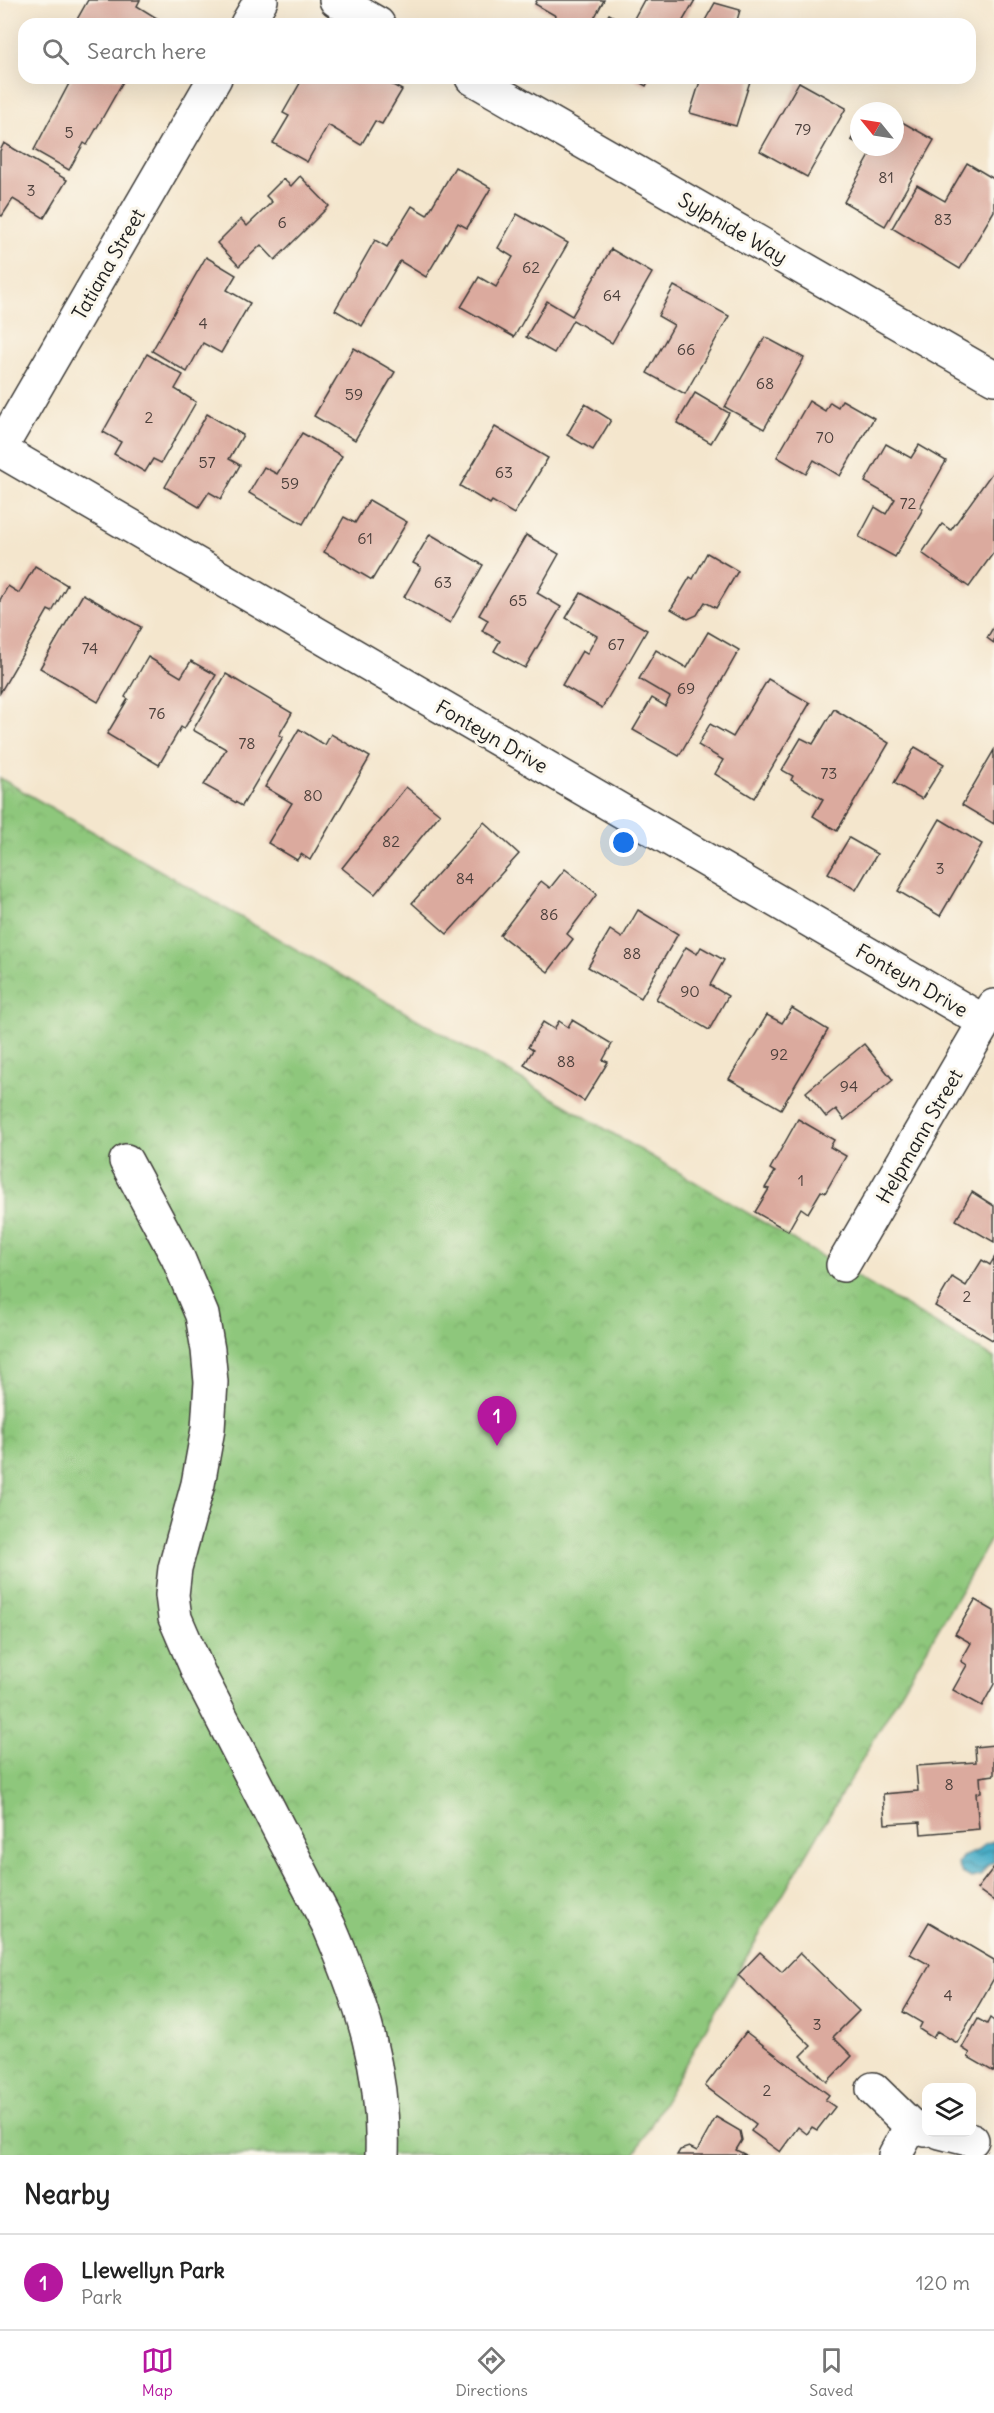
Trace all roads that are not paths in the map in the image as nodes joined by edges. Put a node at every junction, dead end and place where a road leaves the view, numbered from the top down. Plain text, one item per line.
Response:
1 (261, 0) edge
2 (336, 0) edge
3 (250, 18) edge
4 (368, 18) edge
5 (212, 84) edge
6 (482, 84) edge
7 (994, 378) edge
8 (0, 450) edge
9 (989, 1014) edge
10 (126, 1161) dead end
11 (843, 1265) dead end
12 (873, 2089) dead end
13 (922, 2126) edge
14 (922, 2132) edge
15 (959, 2137) edge
16 (972, 2140) dead end
17 (382, 2155) edge
18 (895, 2155) edge

1 - 3 street
2 - 4 street
5 - 8 street, Tatiana Street
6 - 7 street, Sylphide Way
8 - 9 street, Fonteyn Drive
9 - 11 street, Helpmann Street
10 - 17 street
12 - 13 street
14 - 18 street
15 - 16 street

